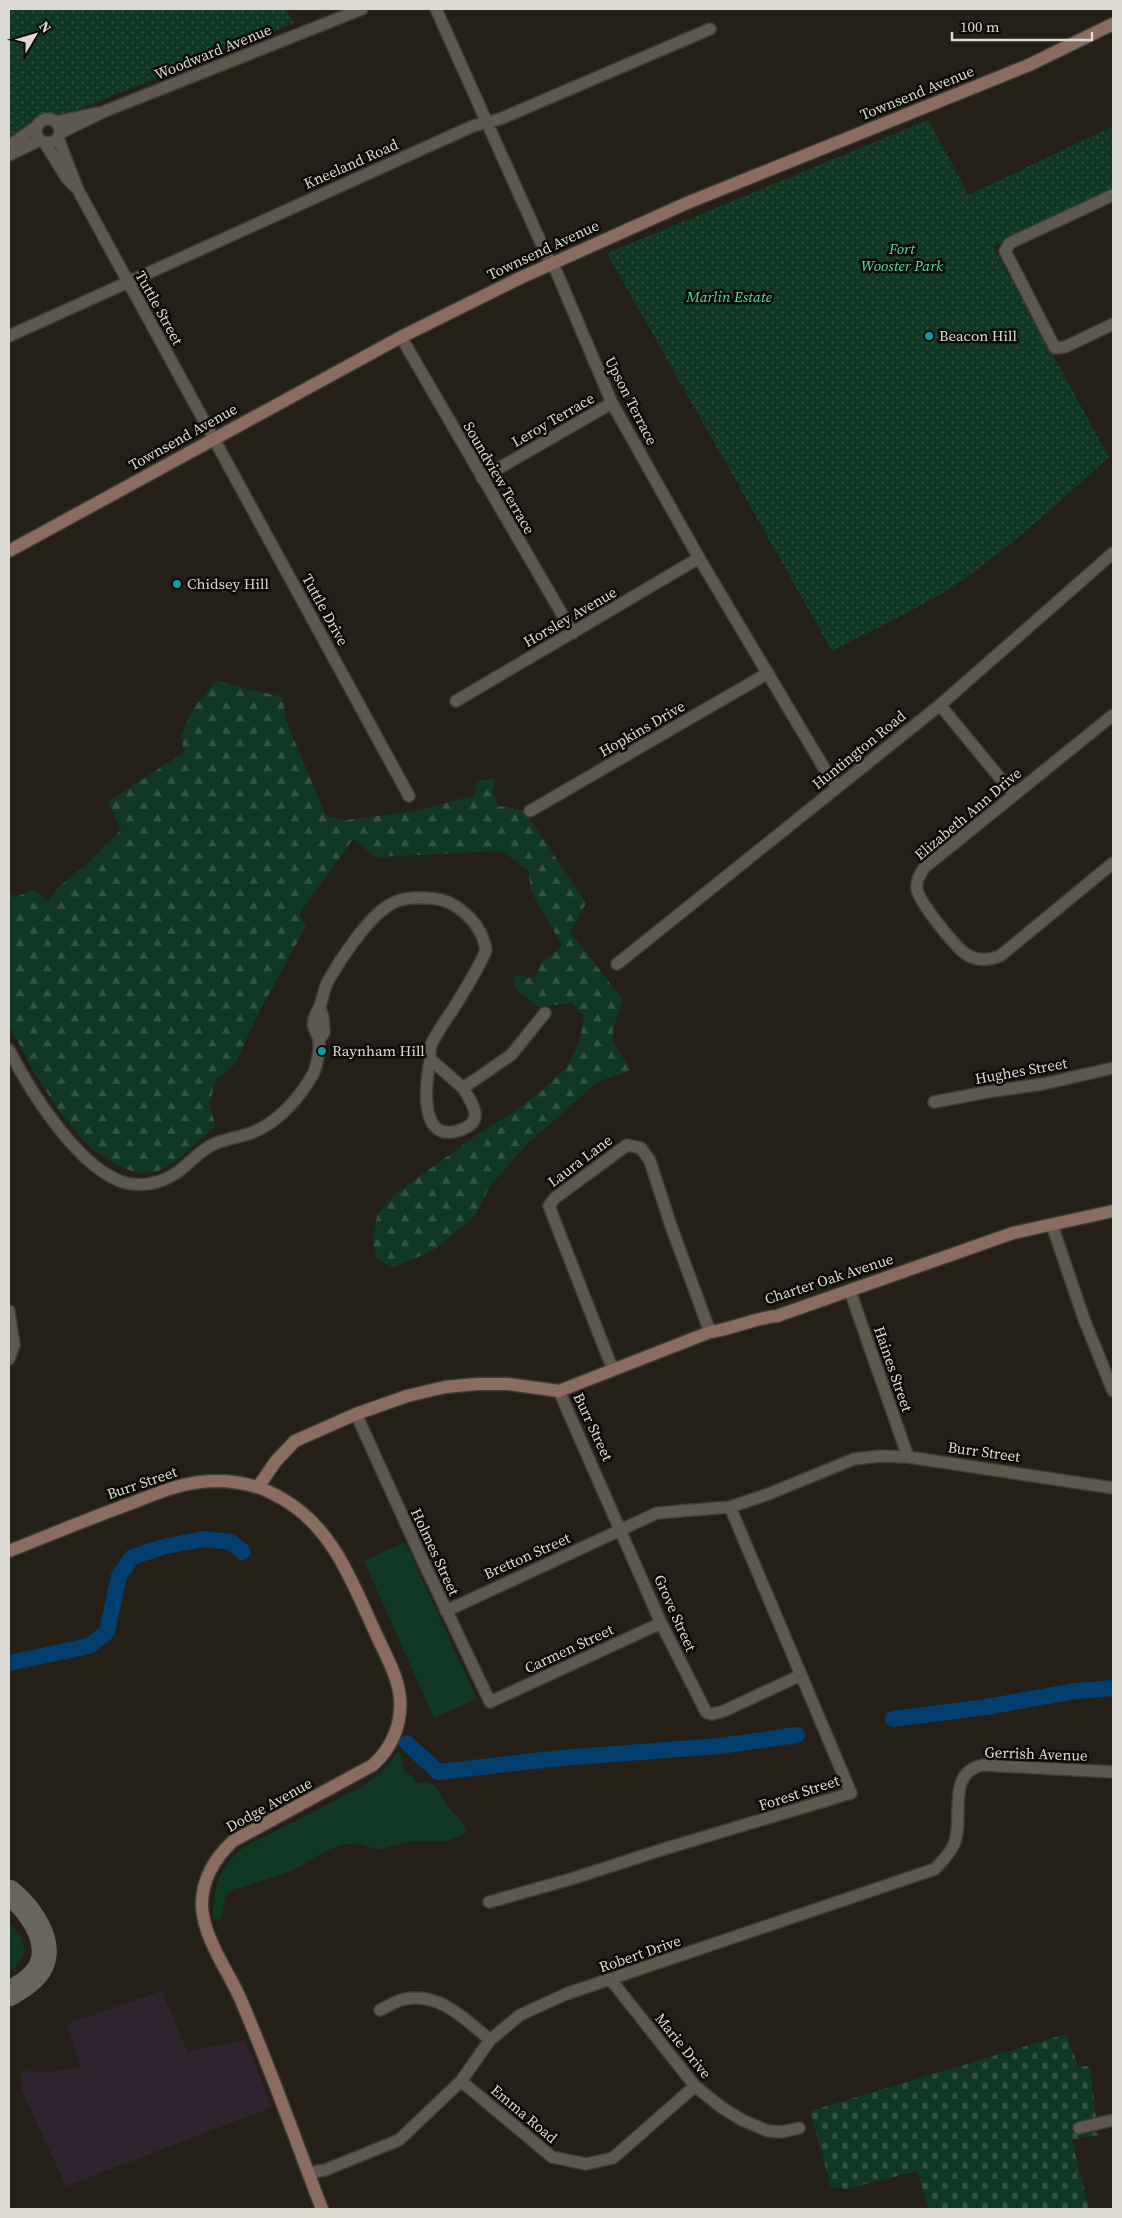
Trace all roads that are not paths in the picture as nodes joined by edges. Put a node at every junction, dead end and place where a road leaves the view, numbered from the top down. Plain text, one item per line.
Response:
1 (362, 9) edge
2 (436, 9) edge
3 (1113, 24) edge
4 (710, 29) dead end
5 (487, 121) junction
6 (36, 127) junction
7 (58, 131) junction
8 (42, 142) junction
9 (9, 146) edge
10 (9, 155) edge
11 (78, 190) junction
12 (1113, 195) edge
13 (551, 263) junction
14 (127, 282) junction
15 (1113, 324) edge
16 (9, 336) edge
17 (401, 337) junction
18 (612, 403) junction
19 (214, 439) junction
20 (482, 478) junction
21 (9, 551) edge
22 (1113, 553) edge
23 (700, 558) junction
24 (573, 633) junction
25 (768, 673) junction
26 (456, 701) dead end
27 (940, 705) junction
28 (1113, 715) edge
29 (837, 786) junction
30 (409, 796) dead end
31 (1014, 796) junction
32 (530, 811) dead end
33 (1113, 863) edge
34 (617, 964) dead end
35 (545, 1013) dead end
36 (9, 1050) edge
37 (430, 1059) junction
38 (1113, 1068) edge
39 (463, 1088) junction
40 (934, 1102) dead end
41 (1113, 1211) edge
42 (1052, 1224) junction
43 (850, 1291) junction
44 (9, 1311) edge
45 (710, 1332) junction
46 (9, 1359) edge
47 (613, 1370) junction
48 (559, 1391) junction
49 (1113, 1391) edge
50 (356, 1414) junction
51 (908, 1458) junction
52 (258, 1487) junction
53 (1113, 1488) edge
54 (730, 1507) junction
55 (622, 1530) junction
56 (9, 1551) edge
57 (446, 1610) junction
58 (661, 1623) junction
59 (802, 1675) junction
60 (490, 1702) joint
61 (1113, 1772) edge
62 (962, 1778) joint
63 (489, 1902) dead end
64 (611, 1980) junction
65 (380, 2010) dead end
66 (490, 2040) junction
67 (461, 2081) junction
68 (695, 2086) junction
69 (1113, 2120) edge
70 (799, 2128) dead end
71 (1079, 2128) dead end
72 (308, 2173) junction
73 (322, 2209) edge

1 - 7 street, Woodward Avenue
2 - 5 street, Upson Terrace
3 - 13 main road, Townsend Avenue
4 - 5 street, Kneeland Road
5 - 13 street, Upson Terrace
5 - 14 street, Kneeland Road
6 - 7 street
6 - 8 street
6 - 9 street
7 - 8 street
7 - 11 street, Tuttle Street
8 - 10 street
8 - 11 street, Tuttle Street
11 - 14 street, Tuttle Street
12 - 15 street
13 - 17 main road, Townsend Avenue
13 - 18 street, Upson Terrace
14 - 16 street, Kneeland Road
14 - 19 street, Tuttle Street
17 - 19 main road, Townsend Avenue
17 - 20 street, Soundview Terrace
18 - 20 street, Leroy Terrace
18 - 23 street, Upson Terrace
19 - 21 main road, Townsend Avenue
19 - 30 street, Tuttle Drive
20 - 24 street, Soundview Terrace
22 - 27 street, Huntington Road
23 - 24 street, Horsley Avenue
23 - 25 street, Upson Terrace
24 - 26 street, Horsley Avenue
25 - 29 street, Upson Terrace
25 - 32 street, Hopkins Drive
27 - 29 street, Huntington Road
27 - 31 street
28 - 31 street, Elizabeth Ann Drive
29 - 34 street, Huntington Road
31 - 33 street, Elizabeth Ann Drive
35 - 39 street
36 - 37 street
37 - 39 street
37 - 39 street
38 - 40 street, Hughes Street
41 - 42 main road, Charter Oak Avenue
42 - 43 main road, Charter Oak Avenue
42 - 49 street
43 - 45 main road, Charter Oak Avenue
43 - 51 street, Haines Street
44 - 46 street
45 - 47 main road, Charter Oak Avenue
45 - 47 street, Laura Lane
47 - 48 main road, Charter Oak Avenue
48 - 50 main road, Burr Street
48 - 55 street, Burr Street
50 - 52 main road, Burr Street
50 - 57 street, Holmes Street
51 - 53 street, Burr Street
51 - 54 street, Burr Street
52 - 56 main road, Burr Street
52 - 72 main road, Dodge Avenue
54 - 55 street, Burr Street
54 - 59 street, Forest Street
55 - 57 street, Bretton Street
55 - 58 street, Grove Street
57 - 60 street, Holmes Street
58 - 59 street, Grove Street
58 - 60 street, Carmen Street
59 - 63 street, Forest Street
61 - 62 street, Gerrish Avenue
62 - 64 street, Robert Drive
64 - 66 street, Robert Drive
64 - 68 street, Marie Drive
65 - 66 street
66 - 67 street, Robert Drive
67 - 68 street, Emma Road
67 - 72 street, Robert Drive
68 - 70 street, Marie Drive
69 - 71 street
72 - 73 main road, Dodge Avenue

